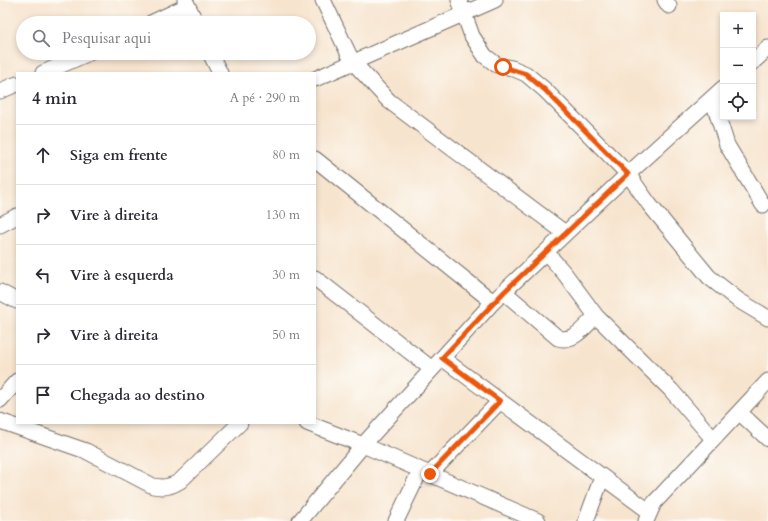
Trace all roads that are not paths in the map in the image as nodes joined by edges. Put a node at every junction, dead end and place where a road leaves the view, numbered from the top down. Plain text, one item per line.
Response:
1 (323, 0) edge
2 (459, 0) edge
3 (496, 0) edge
4 (186, 3) edge
5 (464, 15) junction
6 (163, 16) edge
7 (192, 16) edge
8 (768, 48) edge
9 (756, 59) edge
10 (73, 60) edge
11 (214, 60) edge
12 (352, 61) junction
13 (45, 72) edge
14 (220, 72) edge
15 (316, 79) edge
16 (16, 84) edge
17 (0, 91) edge
18 (717, 93) edge
19 (316, 160) edge
20 (628, 174) junction
21 (763, 205) dead end
22 (16, 217) edge
23 (0, 225) edge
24 (565, 234) junction
25 (546, 252) junction
26 (316, 279) edge
27 (0, 292) edge
28 (499, 297) junction
29 (16, 303) edge
30 (596, 316) junction
31 (768, 318) edge
32 (437, 363) junction
33 (768, 381) edge
34 (16, 382) edge
35 (0, 400) edge
36 (500, 401) junction
37 (739, 412) junction
38 (0, 421) edge
39 (239, 424) edge
40 (310, 424) edge
41 (713, 439) junction
42 (768, 439) edge
43 (363, 445) junction
44 (425, 472) junction
45 (602, 477) junction
46 (648, 517) edge
47 (522, 518) edge
48 (300, 521) edge
49 (396, 521) edge
50 (538, 521) edge
51 (586, 521) edge

1 - 12 street
2 - 5 street
3 - 5 street
4 - 6 street
4 - 7 street
5 - 12 street
5 - 20 street
8 - 9 street
10 - 13 street
11 - 14 street
12 - 15 street
12 - 24 street
16 - 17 street
18 - 20 street
18 - 21 street
19 - 28 street
20 - 24 street
20 - 31 street
22 - 23 street
24 - 25 street
25 - 28 street
25 - 30 street
26 - 32 street
27 - 29 street
28 - 30 street
28 - 32 street
30 - 41 street
32 - 36 street
32 - 43 street
33 - 37 street
34 - 35 street
36 - 44 street
36 - 45 street
37 - 41 street
37 - 42 street
38 - 39 street
40 - 43 street
41 - 46 street
43 - 44 street
43 - 48 street
44 - 47 street
44 - 49 street
45 - 46 street
45 - 51 street
47 - 50 street

